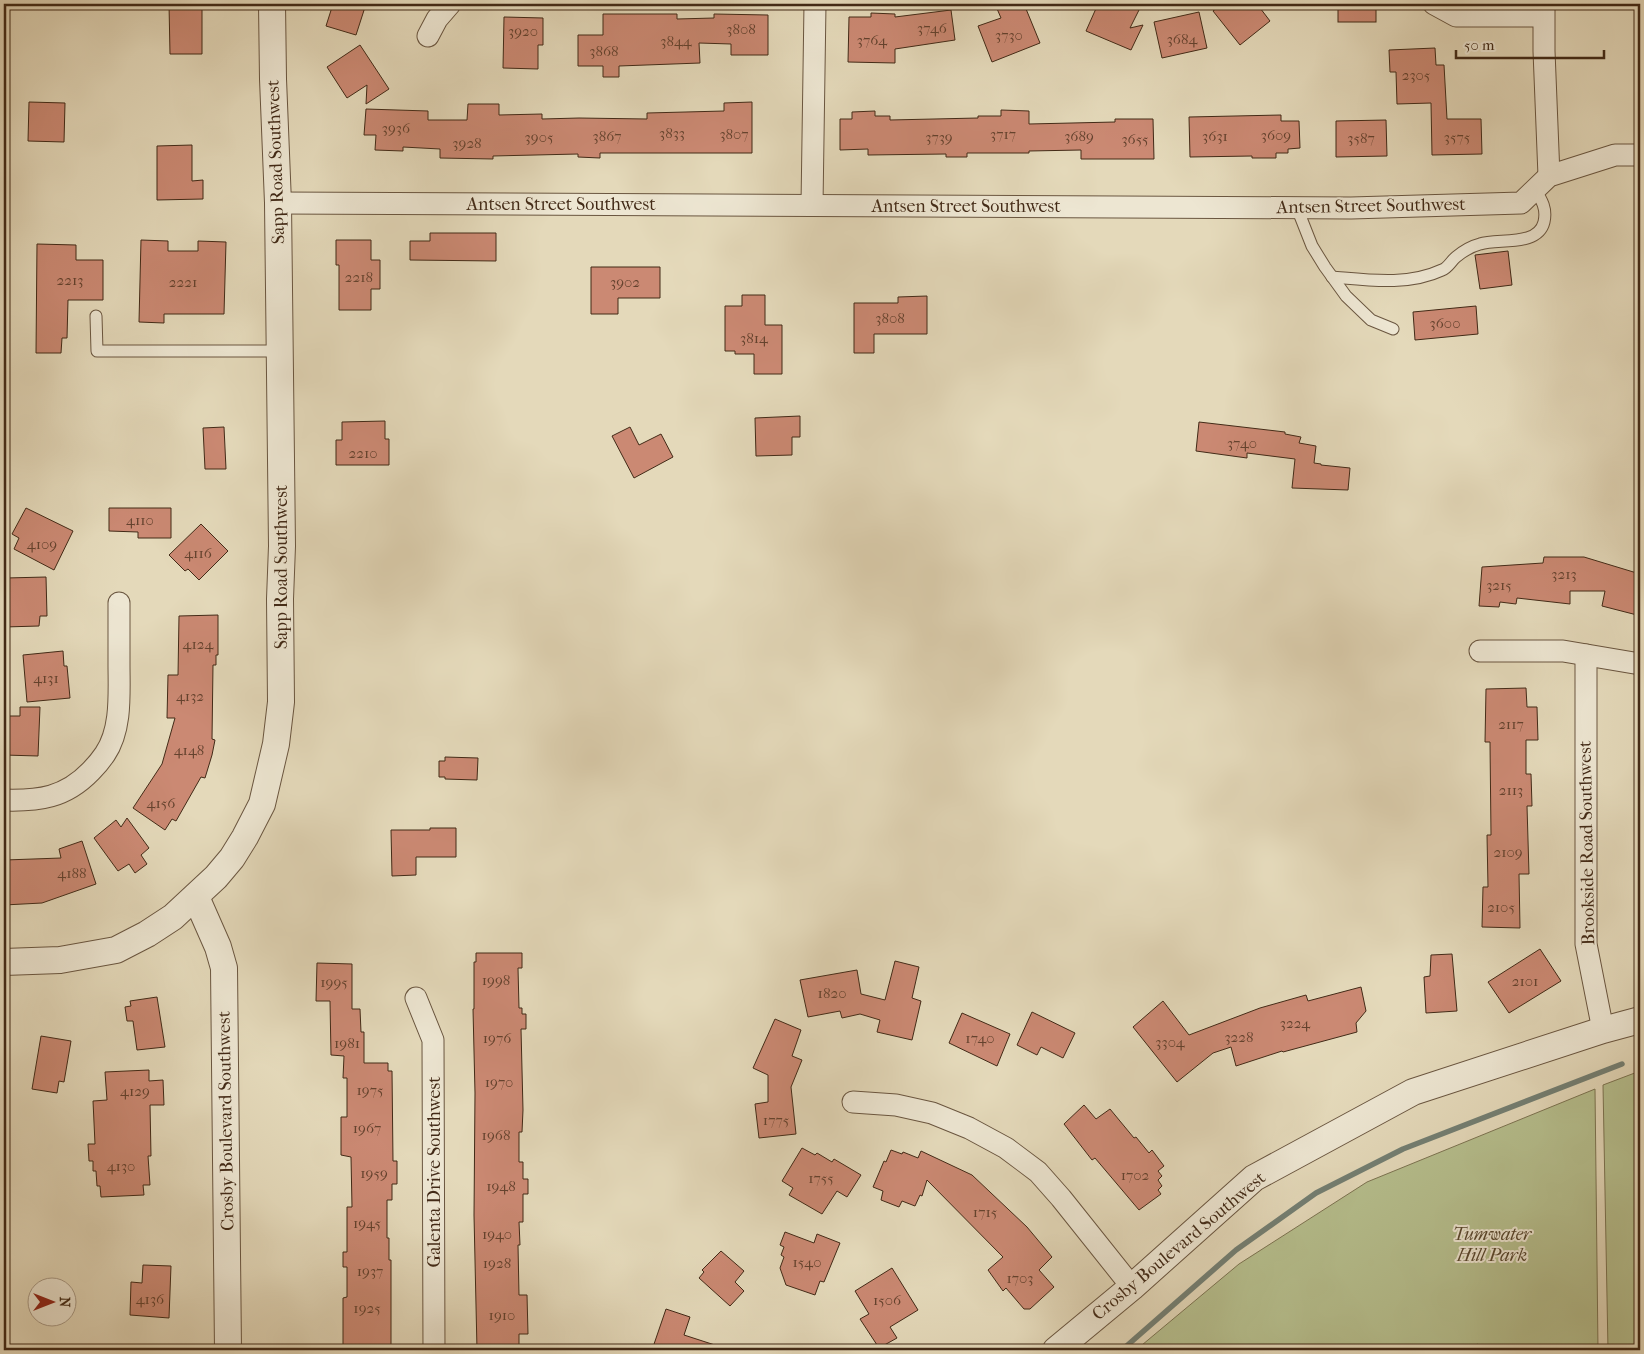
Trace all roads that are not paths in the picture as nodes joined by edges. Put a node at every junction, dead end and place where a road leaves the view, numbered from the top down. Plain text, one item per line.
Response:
1 (272, 4) edge
2 (450, 4) edge
3 (815, 4) edge
4 (1434, 4) edge
5 (1544, 10) edge
6 (428, 36) dead end
7 (1640, 155) edge
8 (1542, 183) junction
9 (278, 203) junction
10 (812, 205) junction
11 (1298, 208) junction
12 (1332, 277) junction
13 (96, 316) dead end
14 (1393, 329) dead end
15 (280, 351) junction
16 (118, 603) dead end
17 (1480, 651) dead end
18 (1586, 655) junction
19 (1640, 664) edge
20 (4, 800) edge
21 (196, 897) junction
22 (4, 962) edge
23 (416, 998) dead end
24 (1640, 1020) edge
25 (1603, 1030) junction
26 (853, 1102) dead end
27 (1132, 1287) junction
28 (228, 1350) edge
29 (434, 1350) edge
30 (1056, 1350) edge

1 - 9 street, Sapp Road Southwest
2 - 6 street
3 - 10 street
4 - 5 street
5 - 8 street
7 - 8 street, Antsen Street Southwest
8 - 11 street, Antsen Street Southwest
8 - 12 lane
9 - 10 street, Antsen Street Southwest
9 - 15 street, Sapp Road Southwest
10 - 11 street, Antsen Street Southwest
11 - 12 lane
12 - 14 lane
13 - 15 lane
15 - 21 street, Sapp Road Southwest
16 - 20 street
17 - 18 street
18 - 19 street
18 - 25 street, Brookside Road Southwest
21 - 22 street, Sapp Road Southwest
21 - 28 street, Crosby Boulevard Southwest
23 - 29 street, Galenta Drive Southwest
24 - 25 street, Crosby Boulevard Southwest
25 - 27 street, Crosby Boulevard Southwest
26 - 27 street
27 - 30 street, Crosby Boulevard Southwest

